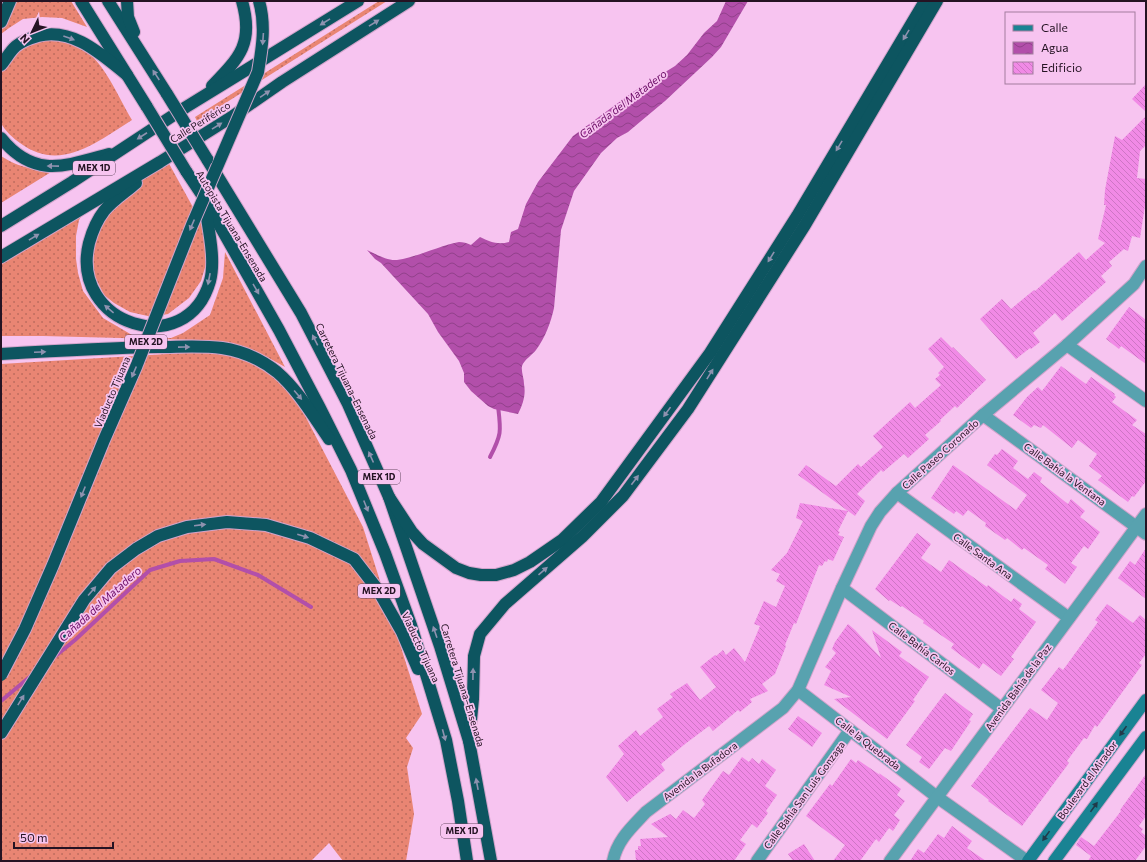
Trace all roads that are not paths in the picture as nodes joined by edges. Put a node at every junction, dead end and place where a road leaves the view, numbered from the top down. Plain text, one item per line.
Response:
1 (10, 1) edge
2 (81, 1) edge
3 (108, 1) edge
4 (127, 1) edge
5 (242, 1) edge
6 (259, 1) edge
7 (358, 1) edge
8 (409, 1) edge
9 (925, 1) edge
10 (936, 1) edge
11 (1, 22) edge
12 (144, 57) junction
13 (1, 65) edge
14 (127, 75) junction
15 (186, 107) junction
16 (1, 138) edge
17 (118, 152) junction
18 (160, 162) junction
19 (204, 198) junction
20 (1, 226) edge
21 (1, 258) edge
22 (1146, 267) edge
23 (1067, 345) junction
24 (1, 354) edge
25 (1146, 401) edge
26 (983, 415) junction
27 (351, 470) junction
28 (897, 493) junction
29 (388, 497) junction
30 (1146, 514) edge
31 (1141, 530) edge
32 (842, 588) junction
33 (1069, 618) junction
34 (1, 675) edge
35 (798, 690) junction
36 (1146, 700) edge
37 (1002, 709) junction
38 (438, 712) junction
39 (850, 730) junction
40 (1, 733) edge
41 (1146, 736) edge
42 (469, 741) junction
43 (937, 797) junction
44 (467, 861) edge
45 (491, 861) edge
46 (613, 861) edge
47 (757, 861) edge
48 (890, 861) edge
49 (1027, 861) edge
50 (1054, 861) edge

1 - 11 highway
2 - 14 highway, Autopista Tijuana-Ensenada
3 - 12 highway
4 - 12 highway, MEX 1D
5 - 15 highway, MEX 1D
6 -> 34 highway, Viaducto Tijuana / MEX 2D, bridge
7 -> 15 highway, Calle Periférico
18 -> 8 highway, Calle Periférico
9 -> 29 highway
42 -> 10 highway
29 -> 12 highway, Carretera Tijuana–Ensenada / MEX 1D, bridge
13 -> 14 highway
14 - 19 highway, Autopista Tijuana-Ensenada, bridge
15 -> 17 highway, MEX 1D
17 -> 16 highway
17 - 20 highway, MEX 1D
19 -> 18 highway
21 -> 18 highway, Calle Periférico
19 -> 27 highway, Autopista Tijuana-Ensenada
22 - 23 street, Calle Paseo Coronado
23 - 25 street
23 - 26 street, Calle Paseo Coronado
24 -> 27 highway, MEX 1D
26 - 28 street, Calle Paseo Coronado
26 - 31 street, Calle Bahía la Ventana
27 -> 38 highway, MEX 1D
28 - 32 street, Calle Paseo Coronado
28 - 33 street, Calle Santa Ana
42 -> 29 highway, Carretera Tijuana–Ensenada / MEX 1D
30 - 31 street, Avenida Bahía de la Paz
31 - 33 street, Avenida Bahía de la Paz
32 - 35 street, Calle Paseo Coronado
32 - 37 street, Calle Bahía Carlos
33 - 37 street, Avenida Bahía de la Paz
35 - 39 street, Calle la Quebrada
35 - 46 street, Avenida la Bufadora
36 -> 49 main road, Boulevard el Mirador
37 - 43 street, Avenida Bahía de la Paz
40 -> 38 highway, Viaducto Tijuana / MEX 2D
38 -> 44 highway, MEX 1D
39 - 43 street, Calle la Quebrada
39 - 47 street, Calle Bahía San Luis Gonzaga
50 -> 41 main road
45 -> 42 highway, Carretera Tijuana–Ensenada / MEX 1D
43 - 48 street, Avenida Bahía de la Paz
43 - 49 street, Calle la Quebrada

